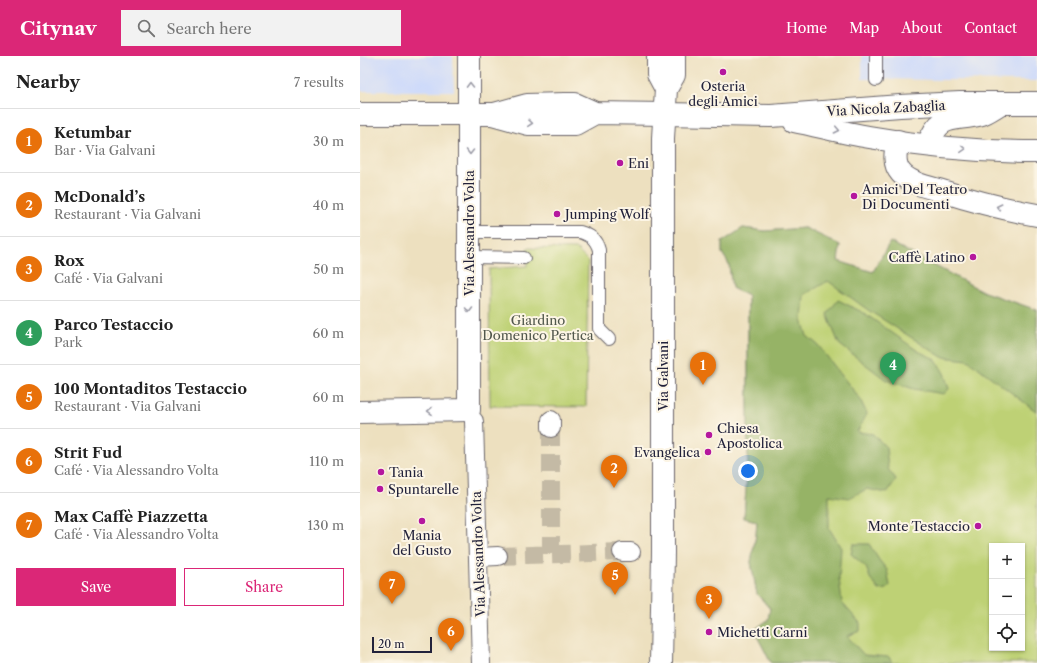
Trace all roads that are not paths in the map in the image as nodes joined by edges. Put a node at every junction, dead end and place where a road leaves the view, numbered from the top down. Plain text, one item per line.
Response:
1 (469, 56) edge
2 (658, 56) edge
3 (674, 56) edge
4 (876, 56) edge
5 (876, 80) dead end
6 (666, 89) junction
7 (1002, 103) junction
8 (1037, 103) edge
9 (360, 114) edge
10 (470, 114) junction
11 (665, 114) junction
12 (771, 116) junction
13 (898, 141) junction
14 (928, 146) junction
15 (1037, 152) edge
16 (1037, 215) edge
17 (469, 232) junction
18 (469, 257) junction
19 (524, 258) dead end
20 (609, 339) dead end
21 (360, 412) edge
22 (471, 416) junction
23 (498, 556) tunnel mouth
24 (478, 557) junction
25 (481, 663) edge
26 (661, 663) edge

10 -> 1 street, Via Alessandro Volta
2 - 6 street, Via Galvani
3 - 6 street, Via Galvani
4 - 5 lane
6 - 11 street, Via Galvani
7 - 8 street, Via Nicola Zabaglia
7 - 12 street, Via Nicola Zabaglia
7 - 14 street, Via Nicola Zabaglia
9 - 10 street, Via Nicola Zabaglia
10 - 11 street, Via Nicola Zabaglia
10 -> 17 street, Via Alessandro Volta
11 - 12 street, Via Nicola Zabaglia
11 - 26 street, Via Galvani
12 -> 13 street, Via Nicola Zabaglia
13 - 14 street, Via Nicola Zabaglia
16 -> 13 street
14 -> 15 street, Via Nicola Zabaglia
17 - 18 street, Via Alessandro Volta
17 - 20 lane
18 - 19 lane
18 -> 22 street, Via Alessandro Volta
22 -> 21 street
22 - 24 street, Via Alessandro Volta
23 - 24 street
24 - 25 street, Via Alessandro Volta

